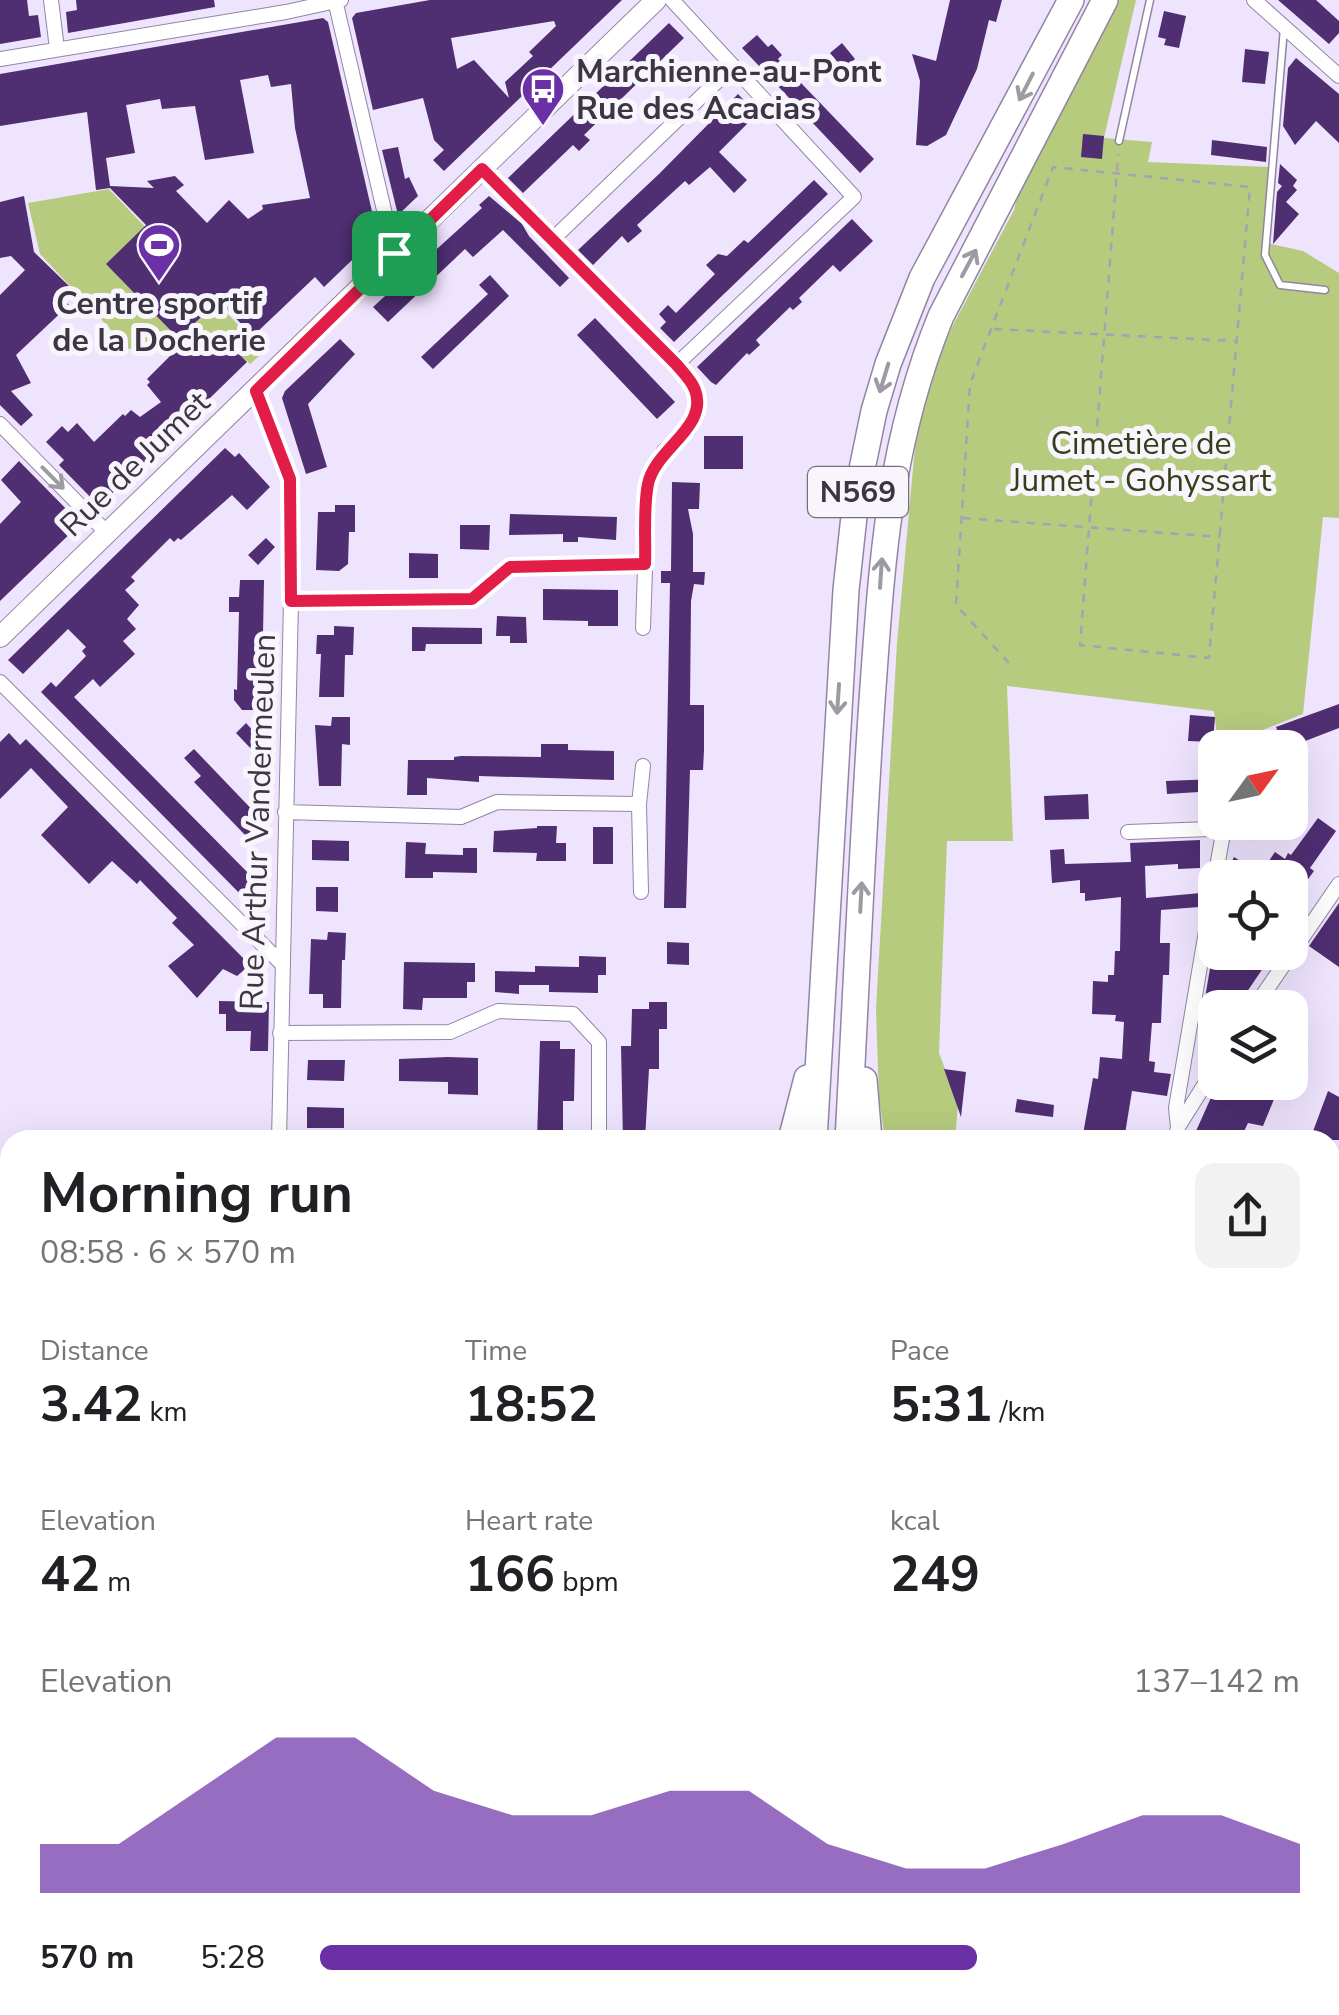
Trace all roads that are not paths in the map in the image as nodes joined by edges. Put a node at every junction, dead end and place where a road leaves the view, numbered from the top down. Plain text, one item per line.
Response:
1 (51, 0) edge
2 (337, 0) edge
3 (656, 0) edge
4 (672, 0) edge
5 (1071, 0) edge
6 (1104, 0) edge
7 (1150, 0) edge
8 (1254, 0) edge
9 (1284, 26) junction
10 (58, 49) junction
11 (0, 58) edge
12 (733, 66) junction
13 (1339, 76) edge
14 (1120, 141) road end
15 (482, 169) junction
16 (554, 238) junction
17 (394, 253) junction
18 (1325, 290) dead end
19 (676, 364) junction
20 (256, 391) junction
21 (0, 424) edge
22 (106, 532) junction
23 (645, 564) junction
24 (291, 601) junction
25 (644, 628) dead end
26 (0, 637) edge
27 (0, 682) edge
28 (643, 766) dead end
29 (639, 804) junction
30 (285, 812) junction
31 (1128, 832) dead end
32 (1218, 860) edge
33 (1339, 884) edge
34 (641, 892) dead end
35 (282, 963) junction
36 (1199, 970) edge
37 (1266, 990) edge
38 (856, 995) junction
39 (820, 1030) junction
40 (280, 1032) junction
41 (1198, 1097) edge
42 (279, 1130) edge
43 (598, 1130) edge
44 (793, 1130) edge
45 (815, 1130) edge
46 (849, 1130) edge
47 (868, 1130) edge
48 (1177, 1130) edge
49 (1179, 1130) edge

1 - 10 street
2 - 10 street
2 - 17 street
3 - 15 street, Rue de Jumet
4 - 12 street
5 -> 39 highway, N569
38 -> 6 highway, N569
7 - 14 lane
8 - 9 street
9 - 13 street
9 - 18 lane
10 - 11 street
12 - 16 street
12 - 19 street
15 - 16 street
15 - 17 street, Rue de Jumet
16 - 19 street
17 - 20 street, Rue de Jumet
19 - 23 street
20 - 22 street, Rue de Jumet
20 - 24 street, Rue Arthur Vandermeulen
21 -> 22 street
22 - 26 street, Rue de Jumet
23 - 24 street
23 - 25 street
24 - 30 street, Rue Arthur Vandermeulen
27 - 35 street
28 - 29 street
29 - 30 street
29 - 34 street
30 - 35 street, Rue Arthur Vandermeulen
31 - 32 street
33 - 37 street
35 - 40 street, Rue Arthur Vandermeulen
36 - 48 street
38 - 46 highway, N569
38 - 47 highway
39 - 44 highway
39 - 45 highway, N569
40 - 42 street, Rue Arthur Vandermeulen
40 - 43 street
41 - 49 street

